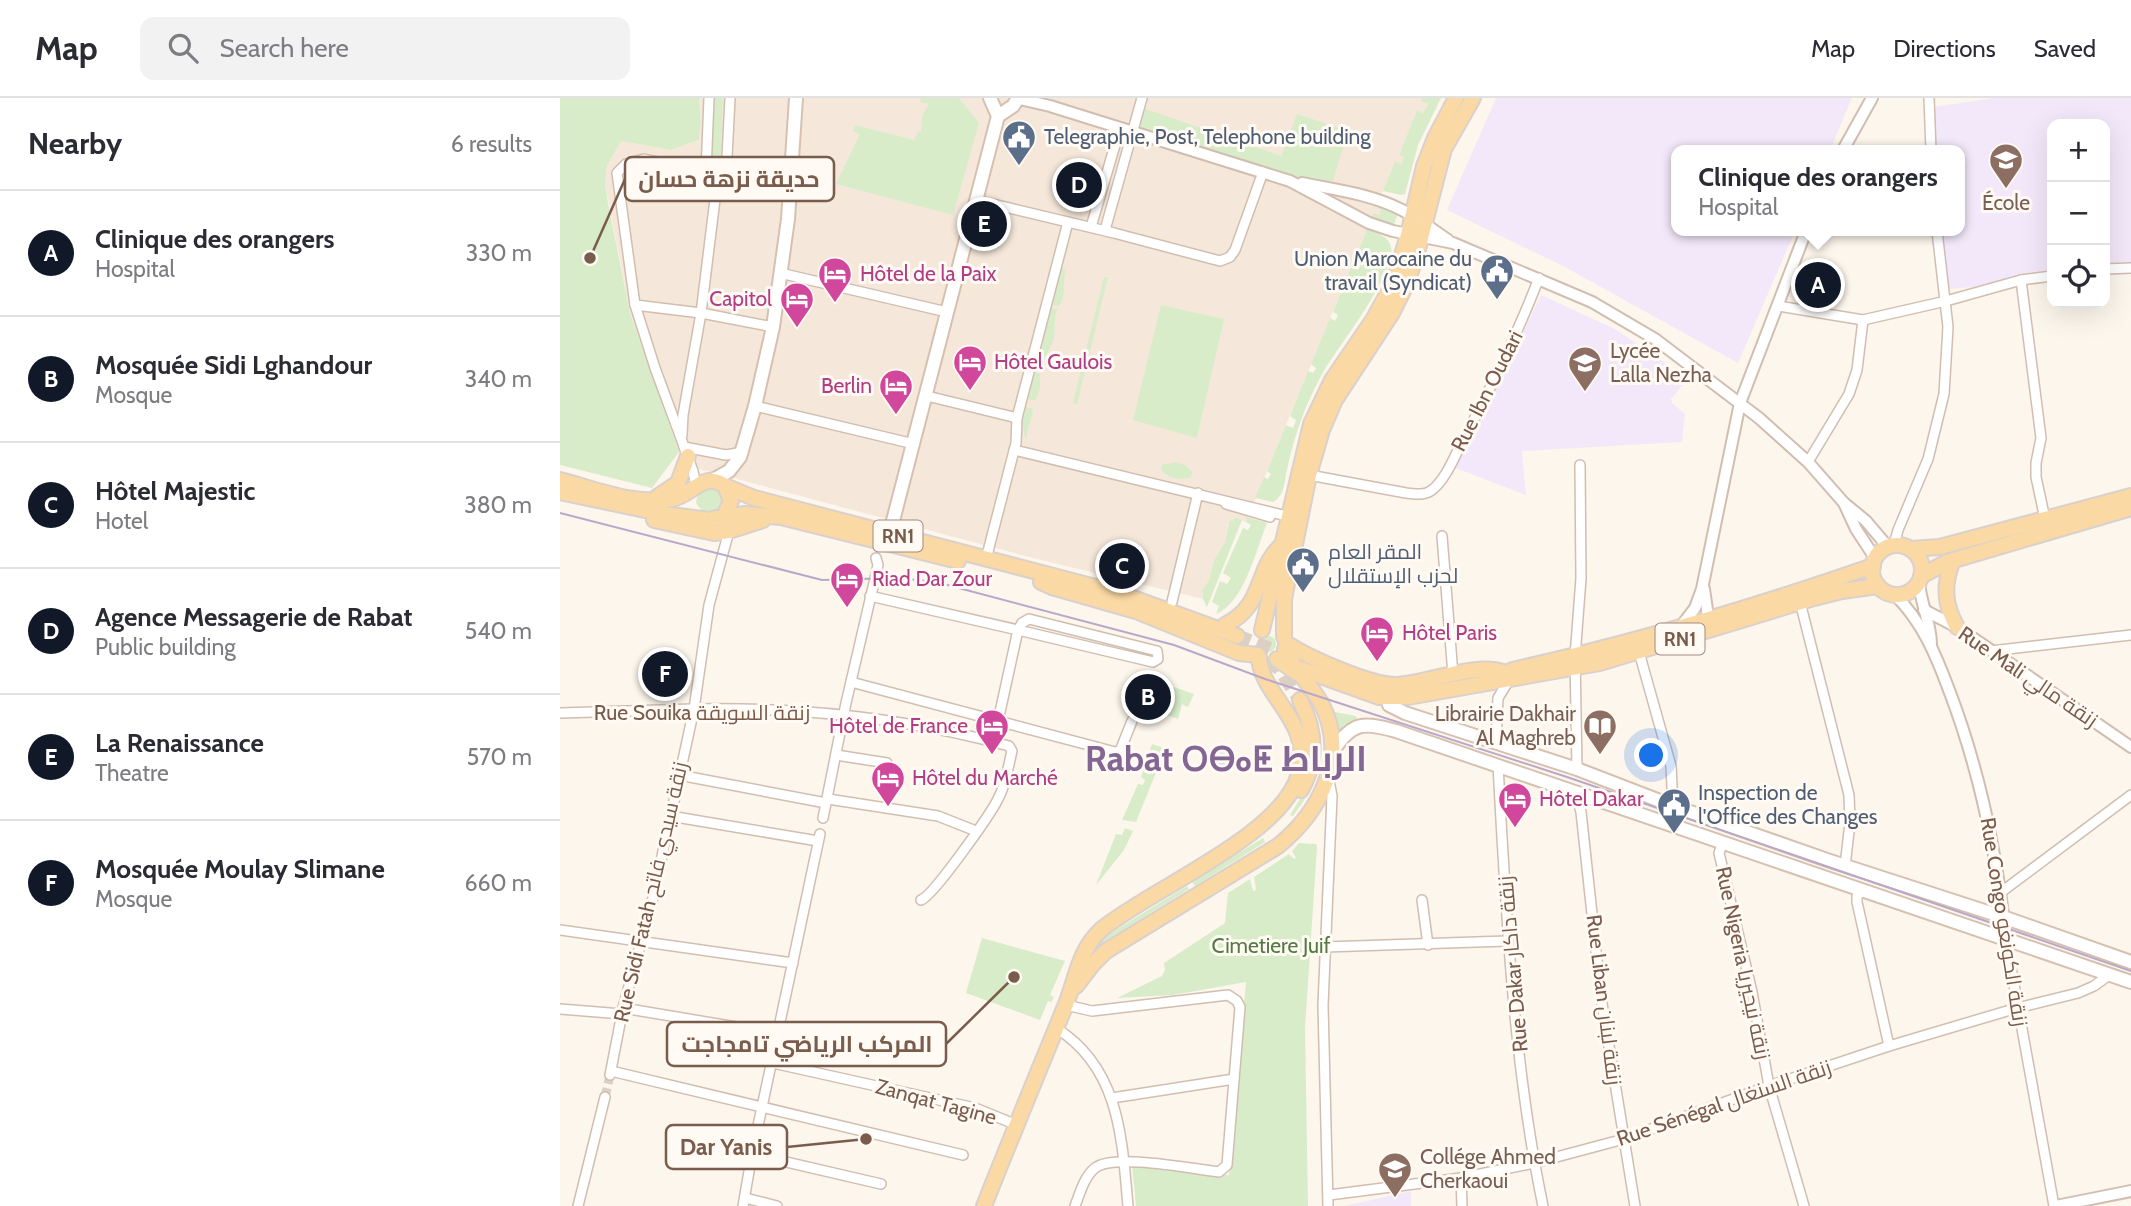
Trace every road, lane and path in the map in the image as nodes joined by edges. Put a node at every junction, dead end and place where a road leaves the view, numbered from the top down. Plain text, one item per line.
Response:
1 (709, 98) edge
2 (730, 98) edge
3 (796, 98) edge
4 (990, 98) edge
5 (1018, 98) edge
6 (1142, 98) edge
7 (1456, 98) edge
8 (1473, 98) edge
9 (1872, 98) edge
10 (1929, 98) edge
11 (998, 116) junction
12 (1120, 128) junction
13 (1132, 133) junction
14 (1846, 145) edge
15 (1931, 145) edge
16 (706, 172) junction
17 (1263, 172) junction
18 (722, 176) junction
19 (1290, 181) junction
20 (790, 190) junction
21 (976, 200) junction
22 (1068, 222) junction
23 (1091, 227) junction
24 (1416, 228) junction
25 (1105, 230) junction
26 (1804, 236) edge
27 (1938, 236) edge
28 (2131, 268) edge
29 (2110, 269) edge
30 (780, 273) junction
31 (2047, 277) edge
32 (1539, 278) junction
33 (2021, 280) junction
34 (1946, 301) junction
35 (635, 305) junction
36 (1778, 306) junction
37 (947, 312) junction
38 (701, 313) junction
39 (1863, 320) junction
40 (773, 327) junction
41 (927, 396) junction
42 (1740, 403) junction
43 (755, 406) junction
44 (1017, 418) junction
45 (914, 444) junction
46 (1014, 450) junction
47 (686, 452) junction
48 (743, 452) junction
49 (1808, 463) junction
50 (1580, 465) dead end
51 (1310, 475) junction
52 (560, 480) edge
53 (719, 483) junction
54 (695, 487) junction
55 (560, 492) edge
56 (1198, 493) junction
57 (2131, 496) edge
58 (583, 498) junction
59 (653, 500) junction
60 (1222, 502) dead end
61 (1844, 503) junction
62 (2131, 508) edge
63 (781, 517) junction
64 (701, 518) junction
65 (720, 518) junction
66 (2045, 519) junction
67 (1294, 520) junction
68 (729, 531) junction
69 (1442, 536) dead end
70 (888, 539) junction
71 (1284, 543) junction
72 (1891, 546) junction
73 (1911, 550) junction
74 (876, 558) dead end
75 (986, 559) junction
76 (1953, 560) junction
77 (1874, 562) junction
78 (1041, 577) junction
79 (1920, 579) junction
80 (1703, 583) junction
81 (1878, 586) junction
82 (1894, 594) junction
83 (870, 596) junction
84 (1172, 602) junction
85 (1800, 602) junction
86 (1924, 610) junction
87 (1709, 618) junction
88 (1225, 625) junction
89 (1682, 625) junction
90 (1957, 627) junction
91 (1018, 630) junction
92 (1260, 632) junction
93 (2131, 635) edge
94 (1236, 640) tunnel mouth
95 (1931, 644) junction
96 (1283, 647) junction
97 (1991, 651) junction
98 (1639, 652) junction
99 (1258, 656) junction
100 (1574, 662) junction
101 (1302, 668) junction
102 (1453, 675) junction
103 (1506, 677) junction
104 (851, 682) junction
105 (1300, 700) tunnel mouth
106 (1389, 705) junction
107 (694, 709) junction
108 (560, 712) edge
109 (844, 716) junction
110 (998, 721) junction
111 (1132, 721) dead end
112 (1496, 743) junction
113 (2131, 747) edge
114 (1333, 751) junction
115 (836, 755) junction
116 (887, 763) dead end
117 (1498, 765) junction
118 (1577, 769) junction
119 (679, 775) junction
120 (1328, 775) junction
121 (1576, 793) junction
122 (2131, 795) edge
123 (827, 801) junction
124 (1673, 806) junction
125 (670, 816) junction
126 (823, 818) dead end
127 (976, 831) junction
128 (1723, 842) junction
129 (1845, 866) junction
130 (1197, 868) junction
131 (1863, 891) junction
132 (2000, 893) junction
133 (921, 900) dead end
134 (1422, 900) dead end
135 (2003, 917) junction
136 (560, 930) edge
137 (2006, 940) junction
138 (640, 942) junction
139 (1507, 942) junction
140 (1428, 945) junction
141 (1324, 947) junction
142 (2131, 962) edge
143 (793, 963) junction
144 (2109, 975) junction
145 (2131, 982) edge
146 (1068, 999) junction
147 (2017, 1007) junction
148 (560, 1009) edge
149 (622, 1011) junction
150 (1056, 1028) junction
151 (778, 1034) junction
152 (1889, 1046) junction
153 (773, 1063) junction
154 (1234, 1079) junction
155 (1769, 1086) junction
156 (605, 1097) tunnel mouth
157 (1112, 1098) junction
158 (763, 1109) junction
159 (1017, 1125) junction
160 (1624, 1139) junction
161 (752, 1154) junction
162 (963, 1155) dead end
163 (1124, 1161) junction
164 (1534, 1163) junction
165 (1461, 1178) junction
166 (881, 1184) dead end
167 (2131, 1191) edge
168 (1329, 1195) junction
169 (744, 1202) edge
170 (578, 1206) edge
171 (777, 1206) edge
172 (984, 1206) edge
173 (1075, 1206) edge
174 (1128, 1206) edge
175 (1328, 1206) edge
176 (1462, 1206) edge
177 (1543, 1206) edge
178 (1635, 1206) edge
179 (1804, 1206) edge
180 (2055, 1206) edge

1 - 16 street
2 - 18 street
3 - 20 main road
4 - 11 main road
5 - 11 main road
5 - 12 street
6 - 13 street
7 - 24 main road
8 - 24 main road
9 - 14 street
10 - 15 street
11 - 21 main road
12 - 13 street
12 - 23 street
13 - 17 street
13 - 25 street
16 - 18 street
16 - 35 street
17 - 19 street
17 - 25 street
18 - 20 street
18 - 38 street
19 - 24 street
19 - 24 street
20 - 30 main road
21 - 22 street
21 - 37 main road
22 - 23 street
22 - 44 street
23 - 25 street
24 - 32 street
24 - 51 main road
24 - 67 main road
26 - 36 street
27 - 34 street
28 - 29 street
30 - 37 street
30 - 40 main road
31 - 33 street
32 - 42 street
32 - 51 street, Rue Ibn Oudari
33 - 34 street
33 - 66 street
34 - 39 street
34 - 72 street
35 - 38 street
35 - 47 street
36 - 39 street
36 - 42 street
37 - 41 main road
38 - 40 street
38 - 47 street
39 - 49 street
40 - 43 main road
41 - 44 street
41 - 45 main road
42 - 49 street
42 - 80 street
43 - 45 street
43 - 48 main road
44 - 46 street
45 - 70 main road
46 - 56 street
46 - 75 street
47 - 48 street
47 - 54 street
47 - 59 main road
48 - 53 main road
49 - 61 street
50 - 100 street
51 - 67 main road
52 - 59 main road
53 - 54 main road
53 - 65 main road
53 - 70 main road, RN1
54 - 59 main road
54 - 64 main road
55 - 58 main road, RN1
56 - 67 street
56 - 84 street
57 - 66 main road
58 - 64 main road, RN1
58 - 68 main road
60 - 67 street
61 - 72 street
61 - 77 street
62 - 76 main road
63 - 65 main road, RN1
63 - 68 main road
63 - 70 main road, RN1
64 - 65 main road, RN1
66 - 73 main road
67 - 71 main road
67 - 96 main road
68 - 107 street, Rue Sidi Fatah زنقة سيدي فاتح
69 - 102 street
70 - 75 main road, RN1
70 - 78 main road, RN1
71 - 88 main road
71 - 92 main road
72 - 73 main road
72 - 77 main road, RN1
73 - 79 main road
74 - 83 street
75 - 78 main road, RN1
76 - 79 main road
76 - 90 main road
77 - 81 main road
77 - 87 main road, RN1
78 - 84 main road
78 - 94 main road, RN1
78 - 99 main road
79 - 82 main road
79 - 86 street, Rue Congo زنقة الكونغو
80 - 87 street
80 - 89 street
81 - 82 main road
81 - 85 main road, RN1
82 - 95 street, Rue Congo زنقة الكونغو
83 - 91 street
83 - 104 street
84 - 88 main road
85 - 98 main road, RN1
85 - 129 street
86 - 90 street, Rue Mali زنقة مالي
86 - 95 street, Rue Congo زنقة الكونغو
87 - 89 main road, RN1
88 - 92 main road
89 - 100 main road, RN1
90 - 97 street, Rue Mali زنقة مالي
91 - 91 street
91 - 110 street
92 - 96 main road
92 - 99 main road
93 - 97 street
95 - 132 street, Rue Congo زنقة الكونغو
96 - 99 main road
96 - 101 main road
96 - 102 main road
97 - 113 street, Rue Mali زنقة مالي
98 - 100 main road, RN1
98 - 124 street
99 - 130 main road
100 - 103 main road, RN1
100 - 118 street
101 - 103 main road, RN1
101 - 106 main road
101 - 114 main road
102 - 103 main road
103 - 106 main road
103 - 112 street
104 - 109 street
104 - 110 street
105 - 130 main road
106 - 112 main road
107 - 108 street, Rue Souika زنقة السويقة
107 - 109 street, Rue Souika زنقة السويقة
107 - 119 street, Rue Sidi Fatah زنقة سيدي فاتح
109 - 115 street
109 - 127 street, Rue Souika زنقة السويقة
110 - 111 street
112 - 117 main road
112 - 118 main road
114 - 117 main road
114 - 120 main road
115 - 116 street
115 - 123 street
117 - 121 main road
117 - 139 street, Rue Dakar زنقة داكار
118 - 124 main road
119 - 123 street
119 - 125 street, Rue Sidi Fatah زنقة سيدي فاتح
120 - 141 street
120 - 146 main road
121 - 128 main road
121 - 160 street, Rue Liban زنقة لبنان
122 - 132 street
123 - 126 street
123 - 127 street
124 - 129 main road
125 - 138 street, Rue Sidi Fatah زنقة سيدي فاتح
125 - 143 street
127 - 133 street
128 - 131 main road
128 - 155 street, Rue Nigeria زنقة نيجيريا
129 - 135 main road
130 - 146 main road
131 - 137 main road
131 - 152 street
132 - 135 street, Rue Congo زنقة الكونغو
134 - 140 street
135 - 137 street, Rue Congo زنقة الكونغو
135 - 142 main road
136 - 138 street
137 - 144 main road
137 - 147 street, Rue Congo زنقة الكونغو
138 - 143 street
138 - 149 street, Rue Sidi Fatah زنقة سيدي فاتح
139 - 140 street
139 - 164 street, Rue Dakar زنقة داكار
140 - 141 street
141 - 168 street
143 - 151 street
144 - 145 main road
144 - 147 street, Rue Sénégal زنقة السنغال
146 - 150 main road
146 - 154 street
147 - 152 street, Rue Sénégal زنقة السنغال
147 - 180 street, Rue Congo زنقة الكونغو
148 - 149 street
149 - 151 street
149 - 158 street, Rue Sidi Fatah زنقة سيدي فاتح
150 - 157 street
150 - 159 main road
151 - 153 street
152 - 155 street, Rue Sénégal زنقة السنغال
153 - 158 street
153 - 159 street, Zanqat Tagine
154 - 157 street
154 - 163 street
155 - 160 street, Rue Sénégal زنقة السنغال
155 - 179 street, Rue Nigeria زنقة نيجيريا
156 - 170 street
157 - 163 street
158 - 161 street
158 - 162 street
159 - 172 main road
160 - 164 street, Rue Sénégal زنقة السنغال
160 - 178 street, Rue Liban زنقة لبنان
161 - 166 street
161 - 169 street
163 - 173 street
163 - 174 street
164 - 165 street, Rue Sénégal زنقة السنغال
164 - 177 street, Rue Dakar زنقة داكار
165 - 168 street, Rue Sénégal زنقة السنغال
165 - 176 street
167 - 180 street
168 - 175 street
169 - 171 street

